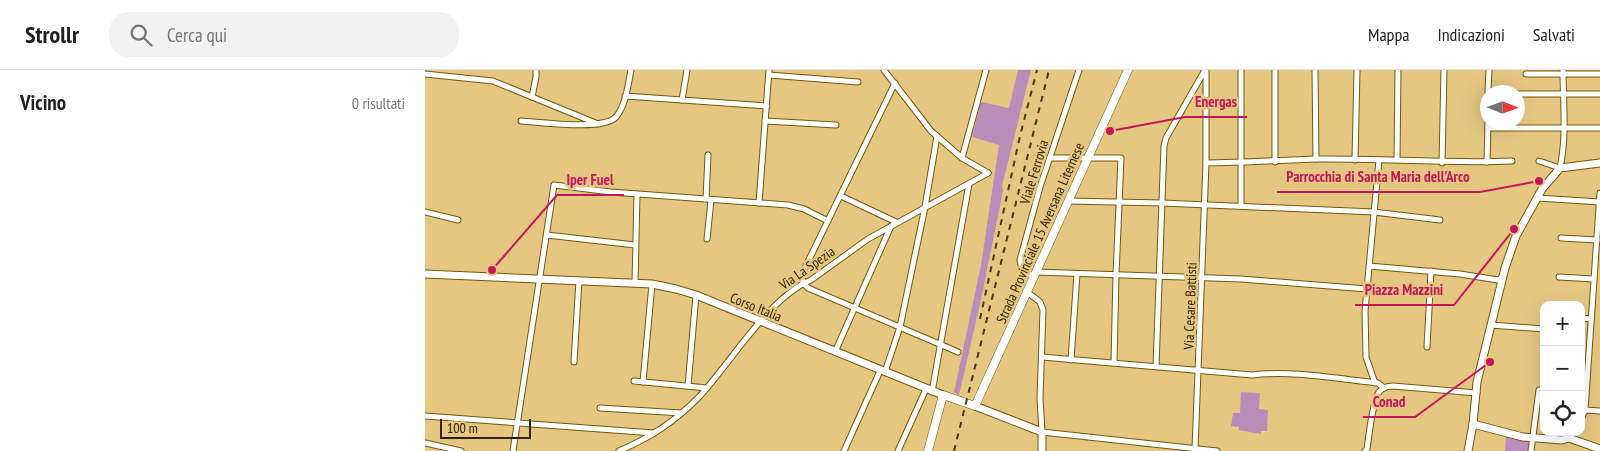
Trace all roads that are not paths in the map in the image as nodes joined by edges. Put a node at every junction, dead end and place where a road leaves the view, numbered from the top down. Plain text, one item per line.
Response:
1 (536, 70) edge
2 (631, 70) edge
3 (687, 70) edge
4 (884, 70) edge
5 (986, 70) edge
6 (1079, 70) edge
7 (1128, 70) edge
8 (1206, 70) edge
9 (1241, 70) edge
10 (1275, 70) edge
11 (1315, 70) edge
12 (1357, 70) edge
13 (1399, 70) edge
14 (1444, 70) edge
15 (1489, 70) edge
16 (1563, 72) edge
17 (769, 73) edge
18 (425, 74) edge
19 (1526, 74) dead end
20 (1600, 74) edge
21 (858, 82) dead end
22 (895, 83) junction
23 (1488, 85) edge
24 (1525, 94) edge
25 (1563, 94) junction
26 (1600, 94) edge
27 (625, 96) junction
28 (532, 97) junction
29 (682, 100) junction
30 (767, 106) junction
31 (521, 121) dead end
32 (765, 121) junction
33 (598, 124) junction
34 (836, 125) dead end
35 (1525, 126) edge
36 (1564, 128) junction
37 (1600, 128) edge
38 (1488, 130) edge
39 (937, 136) junction
40 (708, 155) dead end
41 (961, 158) junction
42 (1050, 158) junction
43 (1087, 158) junction
44 (1316, 159) junction
45 (1355, 160) junction
46 (1379, 160) junction
47 (1397, 160) junction
48 (1512, 161) dead end
49 (1539, 161) dead end
50 (1275, 162) junction
51 (1442, 162) junction
52 (1487, 162) junction
53 (1206, 163) junction
54 (1241, 163) junction
55 (1600, 163) edge
56 (1560, 168) junction
57 (969, 184) junction
58 (1600, 193) edge
59 (637, 194) junction
60 (841, 196) junction
61 (1538, 198) junction
62 (708, 200) junction
63 (1067, 201) junction
64 (1119, 202) junction
65 (1600, 202) edge
66 (759, 203) junction
67 (1162, 203) junction
68 (1204, 204) junction
69 (1241, 206) junction
70 (925, 207) junction
71 (425, 212) edge
72 (1374, 212) junction
73 (458, 220) dead end
74 (1440, 220) dead end
75 (828, 221) junction
76 (893, 224) junction
77 (547, 235) junction
78 (1561, 238) dead end
79 (707, 239) dead end
80 (1597, 240) junction
81 (635, 246) junction
82 (1369, 266) junction
83 (1431, 271) junction
84 (425, 274) edge
85 (1034, 274) junction
86 (1077, 274) junction
87 (1115, 276) junction
88 (1159, 277) junction
89 (1503, 277) junction
90 (1559, 277) dead end
91 (1202, 279) junction
92 (540, 280) junction
93 (1593, 281) junction
94 (579, 282) junction
95 (803, 283) junction
96 (635, 284) junction
97 (652, 284) junction
98 (1600, 284) edge
99 (1367, 289) junction
100 (1026, 291) junction
101 (696, 295) junction
102 (854, 308) junction
103 (1585, 318) edge
104 (1591, 318) junction
105 (760, 322) junction
106 (1491, 325) junction
107 (900, 328) junction
108 (1540, 329) edge
109 (1585, 343) edge
110 (1589, 343) junction
111 (941, 344) junction
112 (1427, 347) dead end
113 (835, 352) junction
114 (958, 352) dead end
115 (1042, 357) junction
116 (1071, 360) junction
117 (574, 362) dead end
118 (1114, 362) junction
119 (1156, 366) junction
120 (1199, 370) junction
121 (882, 372) junction
122 (634, 381) dead end
123 (643, 382) junction
124 (1375, 382) junction
125 (688, 386) junction
126 (707, 388) junction
127 (1384, 388) junction
128 (929, 390) junction
129 (1539, 390) dead end
130 (1477, 393) junction
131 (943, 396) junction
132 (975, 406) junction
133 (600, 408) dead end
134 (1585, 410) joint
135 (1600, 411) edge
136 (681, 412) junction
137 (425, 416) edge
138 (518, 422) junction
139 (1473, 424) junction
140 (1043, 432) junction
141 (655, 433) junction
142 (1572, 436) edge
143 (1532, 437) junction
144 (425, 443) edge
145 (1187, 449) edge
146 (1195, 449) junction
147 (1599, 450) edge
148 (461, 451) edge
149 (513, 451) edge
150 (619, 451) edge
151 (844, 451) edge
152 (898, 451) edge
153 (928, 451) edge
154 (1042, 451) edge
155 (1217, 451) edge
156 (1365, 451) edge
157 (1467, 451) edge
158 (1531, 451) edge

1 - 28 street
2 - 27 street
3 - 29 street
4 - 22 street
5 - 41 street
6 - 42 street, Viale Ferrovia
7 - 43 main road, Strada Provinciale 15 Aversana Liternese
8 - 53 street, Via Cesare Battisti
8 - 67 street
9 - 54 street
10 - 50 street
11 - 44 street
12 - 45 street
13 - 47 street
14 - 51 street
15 - 23 street
16 - 19 street
16 - 20 street
16 - 25 street
17 - 21 street
17 - 30 street
18 - 28 street
22 - 39 street
22 - 60 street
24 - 25 street
25 - 26 street
25 - 36 street
27 - 29 street
27 - 33 street
28 - 33 street
29 - 30 street
30 - 32 street
31 - 33 street
32 - 34 street
32 - 66 street
35 - 36 street
36 - 37 street
36 - 56 street
38 - 52 street
39 - 41 street
39 - 70 street
40 - 62 street
41 - 57 street, Via La Spezia
42 - 43 street
42 - 85 street, Viale Ferrovia
43 - 63 main road, Strada Provinciale 15 Aversana Liternese
43 - 64 street
44 - 45 street
44 - 50 street
45 - 46 street
46 - 47 street
46 - 72 street
47 - 51 street
48 - 52 street
49 - 56 street
50 - 54 street
51 - 52 street
53 - 54 street
53 - 68 street, Via Cesare Battisti
54 - 69 street
55 - 56 street
56 - 61 street
57 - 70 street, Via La Spezia
57 - 111 street
58 - 65 street
59 - 62 street
59 - 77 street
59 - 81 street
60 - 75 street
60 - 76 street
61 - 65 street
61 - 89 street
62 - 66 street
62 - 79 street
63 - 64 street
63 - 85 main road, Strada Provinciale 15 Aversana Liternese
64 - 67 street
64 - 87 street
65 - 80 street
66 - 75 street
67 - 68 street
67 - 88 street
68 - 69 street
68 - 91 street, Via Cesare Battisti
69 - 72 street
70 - 76 street, Via La Spezia
70 - 107 street
71 - 73 street
72 - 74 street
72 - 82 street
75 - 95 street
76 - 95 street, Via La Spezia
76 - 102 street
77 - 81 street
77 - 92 street
78 - 80 street
80 - 93 street
81 - 96 street
82 - 83 street
82 - 99 street
83 - 89 street
83 - 112 street
84 - 92 street, Corso Italia
85 - 86 street
85 - 100 main road, Strada Provinciale 15 Aversana Liternese
86 - 87 street
86 - 116 street
87 - 88 street
87 - 118 street
88 - 91 street
88 - 119 street
89 - 106 street
90 - 93 street
91 - 99 street
91 - 120 street, Via Cesare Battisti
92 - 94 street, Corso Italia
92 - 138 street
93 - 98 street
93 - 104 street
94 - 96 street, Corso Italia
94 - 117 street
95 - 102 street
95 - 105 street, Via La Spezia
96 - 97 street, Corso Italia
97 - 101 street, Corso Italia
97 - 123 street
99 - 124 street
100 - 115 street
100 - 132 main road, Strada Provinciale 15 Aversana Liternese
101 - 105 street, Corso Italia
101 - 125 street
102 - 107 street
102 - 113 street
103 - 104 street
104 - 110 street
105 - 113 street, Corso Italia
105 - 126 street, Via La Spezia
106 - 108 street
106 - 130 street
107 - 111 street
107 - 121 street
109 - 110 street
110 - 134 street
111 - 114 street
111 - 128 street
113 - 121 street, Corso Italia
115 - 116 street
115 - 140 street
116 - 118 street
118 - 119 street
119 - 120 street
120 - 124 street
120 - 146 street, Via Cesare Battisti
121 - 128 street, Corso Italia
121 - 151 street
122 - 123 street
123 - 125 street
124 - 127 street
125 - 126 street
126 - 136 street, Via La Spezia
127 - 130 street
127 - 156 street
128 - 131 street, Corso Italia
128 - 152 street
129 - 143 street
130 - 139 street
131 - 132 main road, Corso Italia
131 - 153 main road
132 - 140 street, Corso Italia
133 - 136 street
134 - 135 street
136 - 141 street, Via La Spezia
137 - 138 street
138 - 141 street
138 - 149 street
139 - 143 street
139 - 157 street
140 - 145 street
140 - 154 street
141 - 150 street, Via La Spezia
142 - 143 street
142 - 147 street
143 - 158 street
144 - 148 street
145 - 146 street
146 - 155 street

